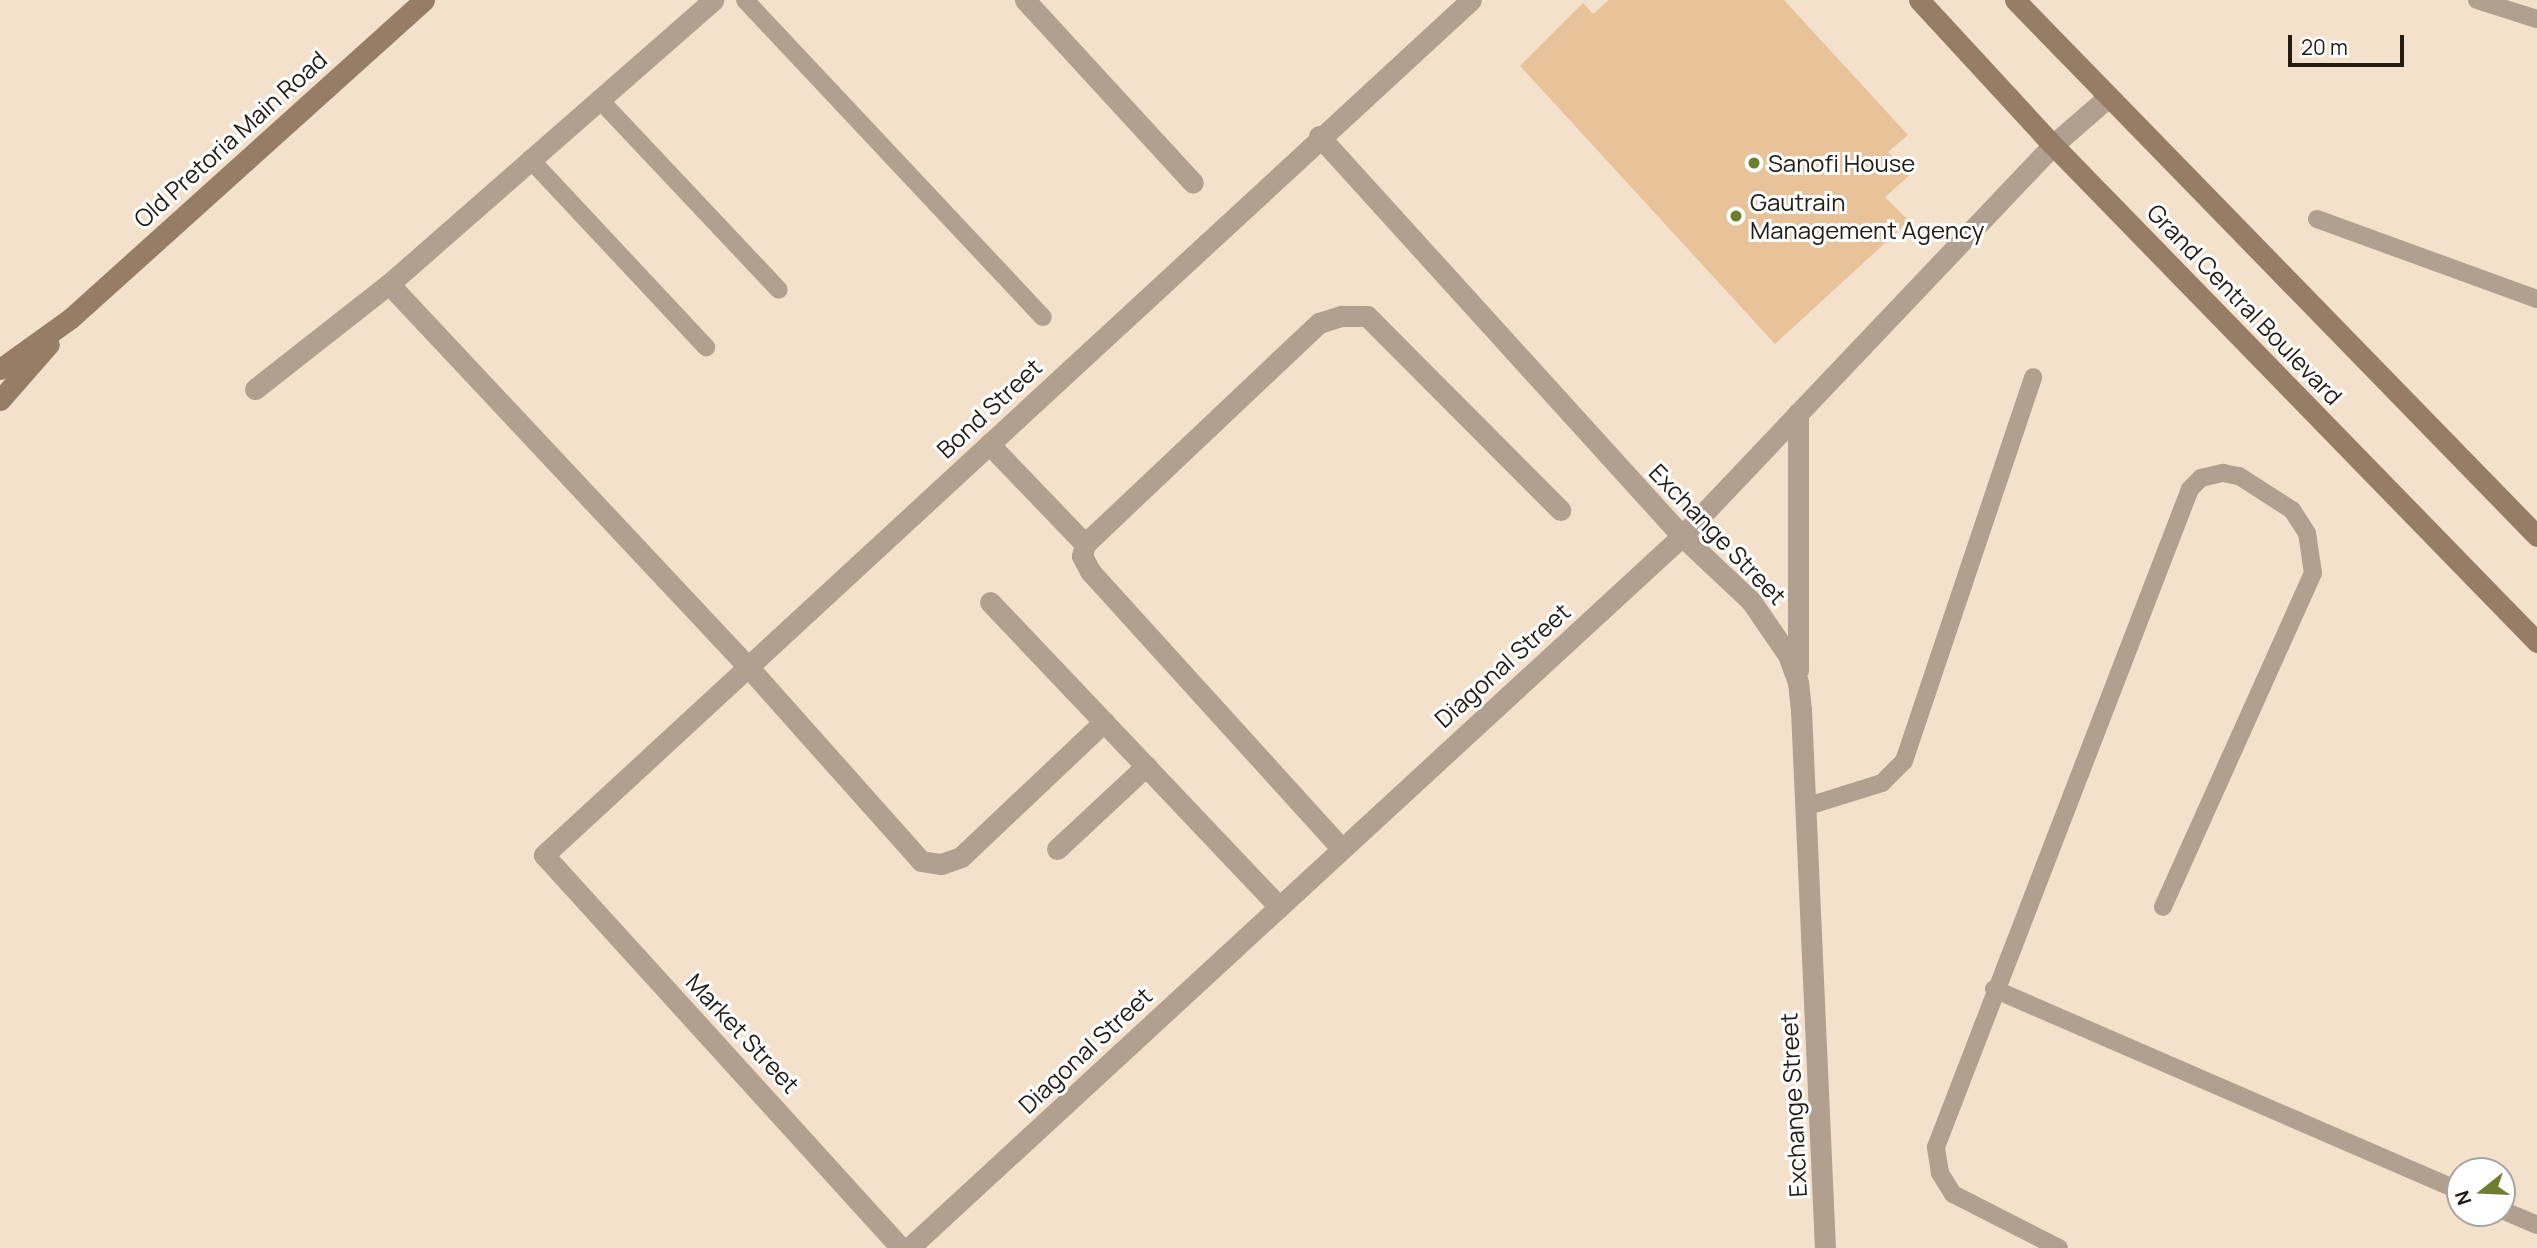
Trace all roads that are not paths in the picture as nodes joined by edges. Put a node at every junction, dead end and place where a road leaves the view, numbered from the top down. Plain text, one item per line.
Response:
1 (424, 0) edge
2 (713, 0) edge
3 (745, 0) edge
4 (1025, 0) edge
5 (1471, 0) edge
6 (1919, 0) edge
7 (2015, 0) edge
8 (2477, 0) edge
9 (2537, 19) edge
10 (2107, 98) junction
11 (599, 99) junction
12 (1318, 136) junction
13 (2053, 145) junction
14 (530, 159) junction
15 (1193, 183) dead end
16 (2317, 219) dead end
17 (389, 284) junction
18 (779, 290) dead end
19 (2537, 299) edge
20 (1042, 317) dead end
21 (71, 318) junction
22 (706, 347) dead end
23 (0, 369) edge
24 (2033, 377) dead end
25 (255, 389) dead end
26 (0, 400) edge
27 (1798, 413) junction
28 (989, 444) junction
29 (1560, 509) dead end
30 (1682, 536) junction
31 (2537, 536) edge
32 (1085, 544) junction
33 (990, 602) dead end
34 (2537, 642) edge
35 (750, 669) junction
36 (1798, 682) junction
37 (1104, 722) junction
38 (1146, 766) junction
39 (1805, 807) junction
40 (1341, 848) junction
41 (1058, 849) dead end
42 (544, 855) joint
43 (1279, 907) junction
44 (2163, 907) dead end
45 (1994, 989) junction
46 (2446, 1185) edge
47 (2516, 1216) edge
48 (2537, 1225) edge
49 (901, 1248) edge
50 (909, 1248) edge
51 (1825, 1248) edge
52 (2059, 1248) edge

1 - 21 street, Old Pretoria Main Road
2 - 11 street
3 - 20 lane
4 - 15 street
5 - 12 street, Bond Street
6 - 13 street, Grand Central Boulevard
7 - 10 street, Grand Central Boulevard
8 - 9 lane
10 - 13 street, Diagonal Street
10 - 31 street, Grand Central Boulevard
11 - 14 street
11 - 18 lane
12 - 28 street, Bond Street
12 - 30 street, Exchange Street
13 - 27 street, Diagonal Street
13 - 34 street, Grand Central Boulevard
14 - 17 street
14 - 22 lane
16 - 19 lane
17 - 25 street
17 - 35 street
21 - 23 street, Old Pretoria Main Road
21 - 26 street, Old Pretoria Main Road
24 - 39 lane
27 - 30 street, Diagonal Street
27 - 36 street
28 - 32 street
28 - 35 street, Bond Street
29 - 32 street
30 - 36 street, Exchange Street
30 - 40 street, Diagonal Street
32 - 40 street
33 - 37 street
35 - 37 street
35 - 42 street, Bond Street
36 - 39 street, Exchange Street
37 - 38 street
38 - 41 street
38 - 43 street
39 - 51 street, Exchange Street
40 - 43 street, Diagonal Street
42 - 49 street, Market Street
43 - 50 street, Diagonal Street
44 - 45 lane
45 - 46 lane
45 - 52 lane
47 - 48 lane

